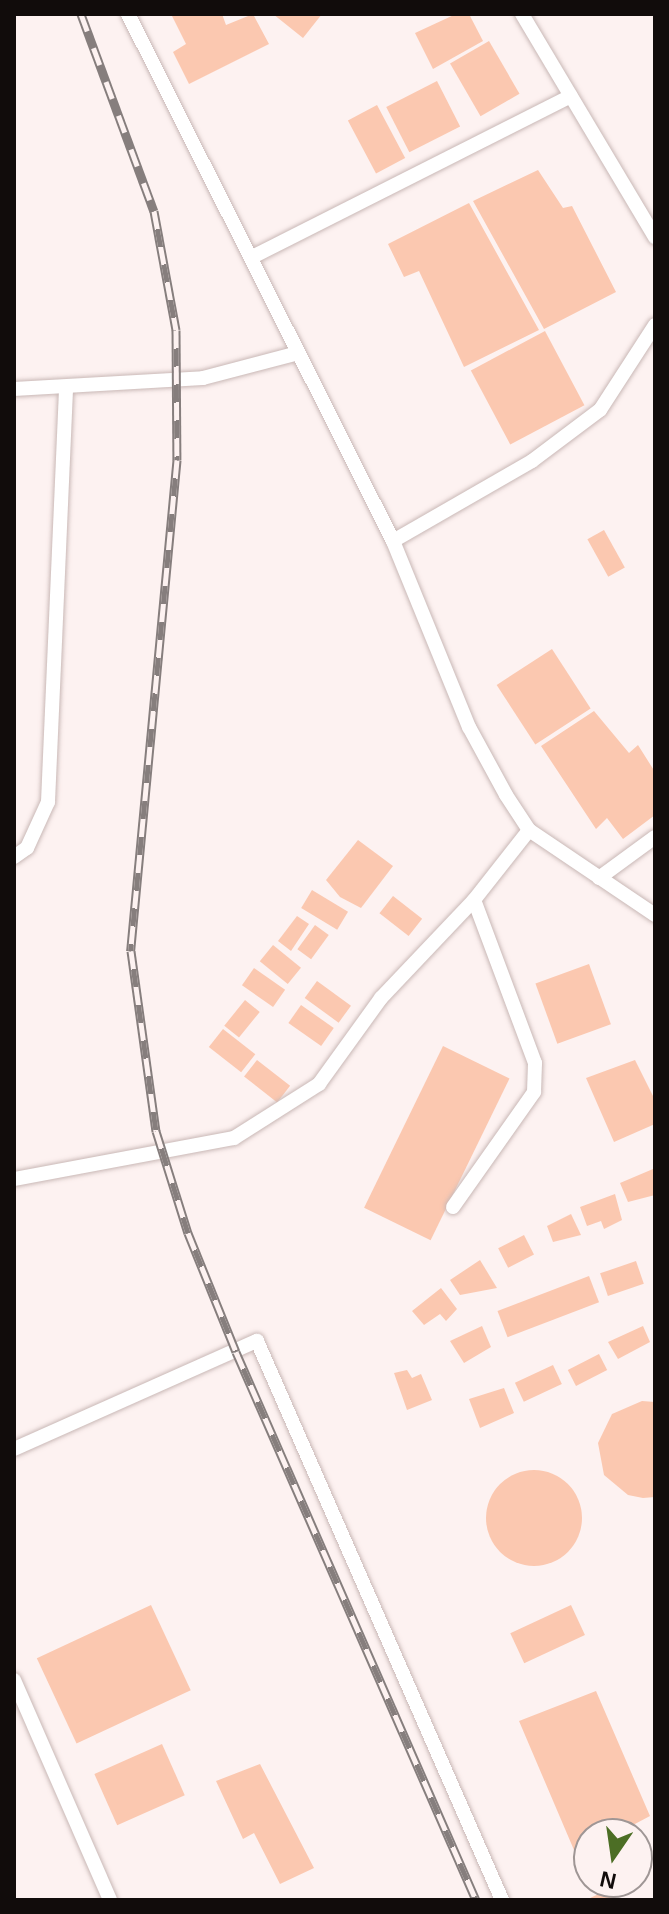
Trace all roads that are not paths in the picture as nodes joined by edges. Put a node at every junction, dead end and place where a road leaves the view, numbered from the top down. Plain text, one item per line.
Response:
1 (128, 14) edge
2 (522, 14) edge
3 (571, 96) junction
4 (655, 237) edge
5 (252, 257) junction
6 (655, 325) edge
7 (298, 353) junction
8 (14, 389) edge
9 (66, 390) junction
10 (393, 541) junction
11 (529, 830) junction
12 (655, 837) edge
13 (14, 857) edge
14 (599, 878) junction
15 (474, 900) junction
16 (655, 915) edge
17 (14, 1179) edge
18 (453, 1207) dead end
19 (14, 1449) edge
20 (14, 1680) edge
21 (110, 1900) edge
22 (502, 1900) edge

1 - 5 lane
2 - 3 lane
3 - 4 lane
3 - 5 lane
5 - 7 lane
6 - 10 lane
7 - 9 lane
7 - 10 lane
8 - 9 lane
9 - 13 lane
10 - 11 lane
11 - 14 lane
11 - 15 lane
12 - 14 lane
14 - 16 lane
15 - 17 lane
15 - 18 lane
19 - 22 lane
20 - 21 lane

